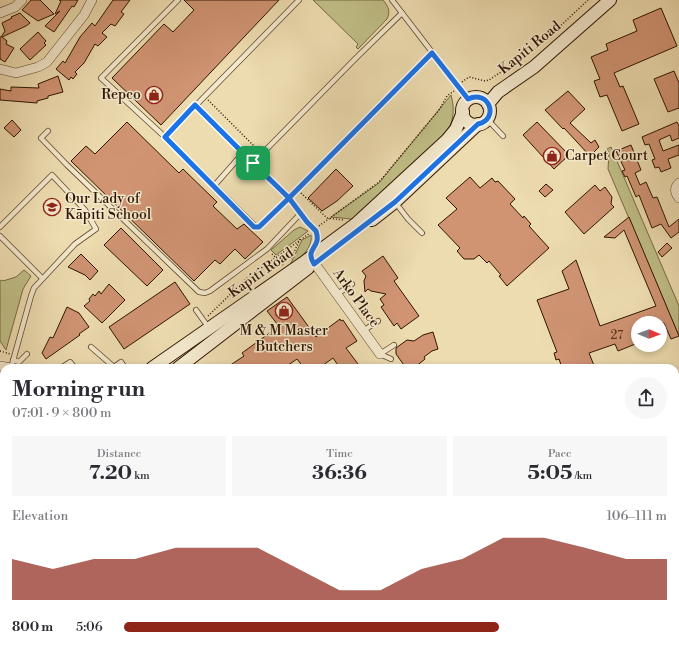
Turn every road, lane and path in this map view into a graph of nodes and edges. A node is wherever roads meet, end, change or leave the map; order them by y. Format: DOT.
graph roads {
  1 [pos="22,0"];
  2 [pos="92,0"];
  3 [pos="178,0"];
  4 [pos="299,0"];
  5 [pos="392,0"];
  6 [pos="588,0"];
  7 [pos="610,0"];
  8 [pos="0,13"];
  9 [pos="402,13"];
  10 [pos="432,53"];
  11 [pos="0,69"];
  12 [pos="463,81"];
  13 [pos="452,92"];
  14 [pos="204,96"];
  15 [pos="468,99"];
  16 [pos="488,104"];
  17 [pos="195,105"];
  18 [pos="463,112"];
  19 [pos="483,122"];
  20 [pos="48,131"];
  21 [pos="503,136"];
  22 [pos="165,137"];
  23 [pos="244,153"];
  24 [pos="262,154"];
  25 [pos="253,163"];
  26 [pos="679,183"];
  27 [pos="214,186"];
  28 [pos="298,190"];
  29 [pos="289,198"];
  30 [pos="679,198"];
  31 [pos="395,202"];
  32 [pos="378,205"];
  33 [pos="301,213"];
  34 [pos="329,219"];
  35 [pos="344,220"];
  36 [pos="0,227"];
  37 [pos="318,227"];
  38 [pos="310,233"];
  39 [pos="422,233"];
  40 [pos="0,236"];
  41 [pos="300,239"];
  42 [pos="269,251"];
  43 [pos="276,257"];
  44 [pos="312,260"];
  45 [pos="289,262"];
  46 [pos="286,268"];
  47 [pos="42,278"];
  48 [pos="352,284"];
  49 [pos="336,295"];
  50 [pos="196,310"];
  51 [pos="378,321"];
  52 [pos="206,324"];
  53 [pos="363,331"];
  54 [pos="394,345"];
  55 [pos="91,347"];
  56 [pos="0,351"];
  57 [pos="28,354"];
  58 [pos="380,354"];
  59 [pos="391,359"];
  60 [pos="13,363"];
  61 [pos="111,364"];
  62 [pos="157,364"];
  63 [pos="183,364"];
  1 -- 8 [label="street"];
  2 -- 11 [label="street"];
  3 -- 22 [label="lane"];
  4 -- 14 [label="lane"];
  5 -- 9 [label="lane"];
  6 -- 12 [label="path"];
  7 -- 16 [label="main road, Kapiti Road"];
  9 -- 10 [label="lane"];
  9 -- 24 [label="lane"];
  10 -- 15 [label="lane"];
  10 -- 28 [label="lane"];
  13 -- 34 [label="path"];
  14 -- 17 [label="lane"];
  14 -- 24 [label="path"];
  15 -- 16 [label="main road"];
  15 -- 18 [label="main road"];
  16 -- 19 [label="main road"];
  17 -- 22 [label="lane"];
  17 -- 23 [label="lane"];
  18 -- 19 [label="main road"];
  18 -- 32 [label="main road, Kapiti Road"];
  19 -- 21 [label="lane"];
  19 -- 31 [label="main road, Kapiti Road"];
  20 -- 33 [label="lane"];
  22 -- 27 [label="lane"];
  23 -- 25 [label="lane"];
  23 -- 27 [label="lane"];
  24 -- 25 [label="lane"];
  25 -- 29 [label="lane"];
  26 -- 30 [label="street"];
  27 -- 29 [label="lane"];
  28 -- 29 [label="lane"];
  28 -- 34 [label="path"];
  29 -- 33 [label="lane"];
  31 -- 32 [label="main road"];
  31 -- 39 [label="lane"];
  31 -- 44 [label="main road, Kapiti Road"];
  32 -- 44 [label="main road, Kapiti Road"];
  33 -- 44 [label="lane"];
  34 -- 35 [label="path"];
  34 -- 37 [label="path"];
  36 -- 47 [label="lane"];
  38 -- 41 [label="path"];
  40 -- 47 [label="lane"];
  41 -- 43 [label="path"];
  41 -- 45 [label="path"];
  42 -- 43 [label="path"];
  43 -- 46 [label="path"];
  43 -- 52 [label="path"];
  44 -- 49 [label="street, Arko Place"];
  44 -- 52 [label="main road, Kapiti Road"];
  44 -- 63 [label="main road, Kapiti Road"];
  47 -- 60 [label="lane"];
  48 -- 49 [label="lane"];
  49 -- 53 [label="street, Arko Place"];
  50 -- 52 [label="lane"];
  51 -- 53 [label="lane"];
  52 -- 62 [label="main road, Kapiti Road"];
  53 -- 58 [label="street, Arko Place"];
  54 -- 58 [label="lane"];
  55 -- 61 [label="lane"];
  56 -- 60 [label="path"];
  57 -- 60 [label="lane"];
  58 -- 59 [label="lane"];
}
